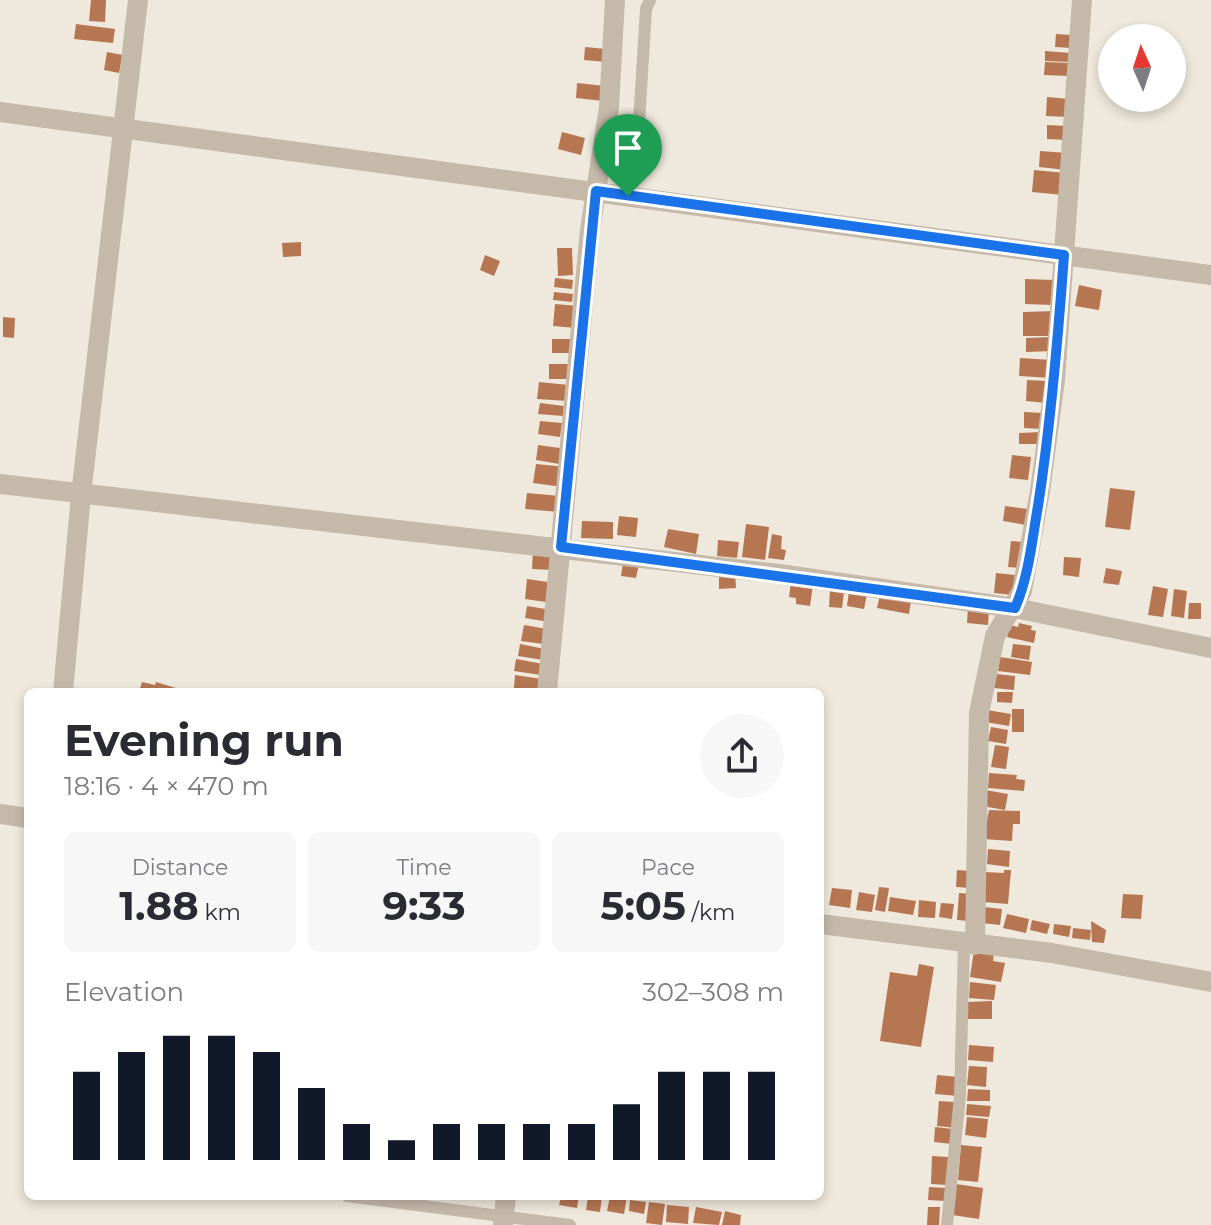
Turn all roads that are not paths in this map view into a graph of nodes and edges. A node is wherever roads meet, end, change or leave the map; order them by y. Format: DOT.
graph roads {
  1 [pos="138,0"];
  2 [pos="615,0"];
  3 [pos="650,0"];
  4 [pos="1082,0"];
  5 [pos="0,112"];
  6 [pos="122,128"];
  7 [pos="596,191"];
  8 [pos="628,196"];
  9 [pos="1064,255"];
  10 [pos="1211,275"];
  11 [pos="0,484"];
  12 [pos="81,495"];
  13 [pos="561,547"];
  14 [pos="1015,608"];
  15 [pos="1211,648"];
  16 [pos="63,688"];
  17 [pos="547,688"];
  18 [pos="0,814"];
  19 [pos="24,817"];
  20 [pos="824,925"];
  21 [pos="969,944"];
  22 [pos="1211,982"];
  23 [pos="386,1200"];
  24 [pos="505,1212"];
  25 [pos="570,1225"];
  26 [pos="947,1225"];
  1 -- 6 [label="street"];
  2 -- 7 [label="street"];
  3 -- 8 [label="lane"];
  4 -- 9 [label="street"];
  5 -- 6 [label="street"];
  6 -- 7 [label="street"];
  6 -- 12 [label="street"];
  7 -- 8 [label="street"];
  7 -- 13 [label="street"];
  8 -- 9 [label="street"];
  9 -- 10 [label="street"];
  9 -- 14 [label="street"];
  11 -- 12 [label="street"];
  12 -- 13 [label="street"];
  12 -- 16 [label="street"];
  13 -- 14 [label="street"];
  13 -- 17 [label="street"];
  14 -- 15 [label="street"];
  14 -- 21 [label="street"];
  18 -- 19 [label="street"];
  20 -- 21 [label="street"];
  21 -- 22 [label="street"];
  21 -- 26 [label="lane"];
  23 -- 24 [label="lane"];
  24 -- 25 [label="lane"];
}
